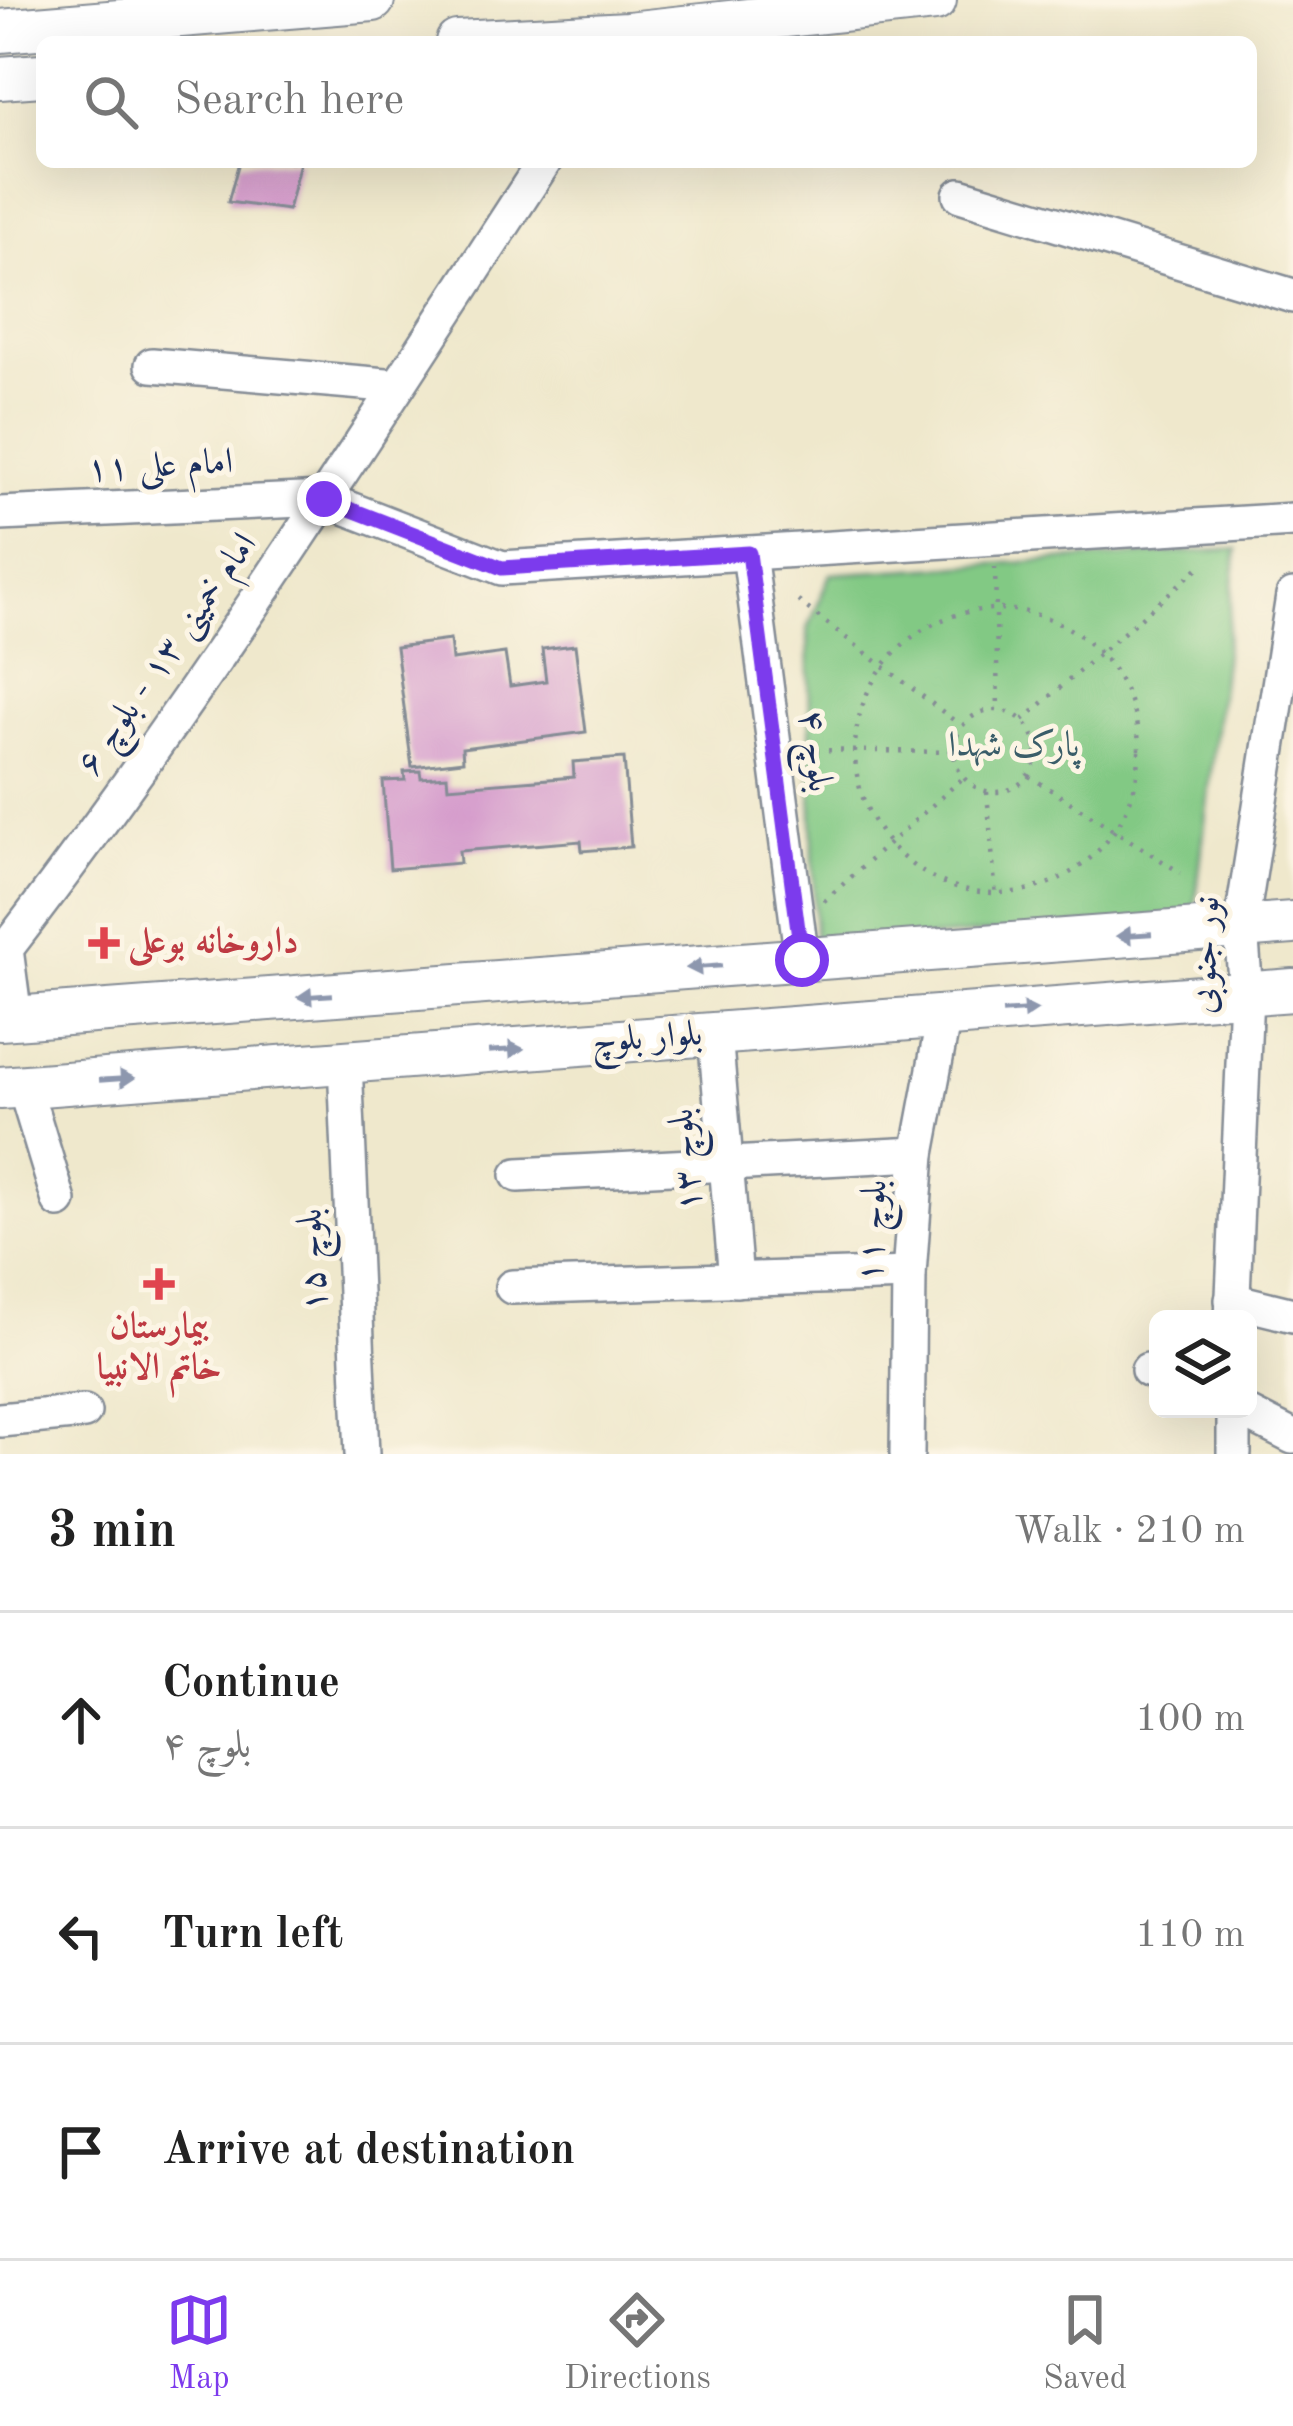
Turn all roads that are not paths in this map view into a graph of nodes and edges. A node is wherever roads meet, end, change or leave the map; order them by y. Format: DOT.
graph roads {
  1 [pos="373,0"];
  2 [pos="934,0"];
  3 [pos="114,11"];
  4 [pos="0,31"];
  5 [pos="642,36"];
  6 [pos="36,76"];
  7 [pos="0,78"];
  8 [pos="540,168"];
  9 [pos="960,195"];
  10 [pos="1293,296"];
  11 [pos="152,365"];
  12 [pos="398,386"];
  13 [pos="324,499"];
  14 [pos="0,514"];
  15 [pos="1293,520"];
  16 [pos="749,553"];
  17 [pos="1293,596"];
  18 [pos="1293,923"];
  19 [pos="1241,927"];
  20 [pos="799,942"];
  21 [pos="1293,990"];
  22 [pos="1246,994"];
  23 [pos="944,1016"];
  24 [pos="7,1018"];
  25 [pos="715,1034"];
  26 [pos="345,1062"];
  27 [pos="12,1087"];
  28 [pos="918,1154"];
  29 [pos="728,1164"];
  30 [pos="518,1175"];
  31 [pos="59,1201"];
  32 [pos="910,1274"];
  33 [pos="736,1280"];
  34 [pos="512,1287"];
  35 [pos="1232,1309"];
  36 [pos="1293,1316"];
  37 [pos="84,1412"];
  38 [pos="1236,1418"];
  39 [pos="1254,1418"];
  40 [pos="0,1420"];
  41 [pos="1293,1437"];
  42 [pos="362,1454"];
  43 [pos="908,1454"];
  44 [pos="1234,1454"];
  1 -- 3 [label="main road"];
  2 -- 5 [label="main road"];
  3 -- 4 [label="main road"];
  6 -- 7 [label="main road"];
  8 -- 12 [label="street, امام خمینی ۱۳ - بلوچ ۶"];
  9 -- 10 [label="street"];
  11 -- 12 [label="street"];
  12 -- 13 [label="street, امام خمینی ۱۳ - بلوچ ۶"];
  13 -- 14 [label="street, امام علی ۱۱"];
  13 -- 16 [label="street"];
  13 -- 24 [label="street, امام خمینی ۱۳ - بلوچ ۶"];
  15 -- 16 [label="street"];
  16 -- 20 [label="street, بلوچ ۴"];
  17 -- 19 [label="street, نور جنوبی"];
  18 -- 19 [label="main road, بلوار بلوچ"];
  19 -- 20 [label="main road, بلوار بلوچ, one-way"];
  19 -- 22 [label="street, نور جنوبی"];
  20 -- 24 [label="main road, بلوار بلوچ, one-way"];
  21 -- 22 [label="main road, بلوار بلوچ"];
  23 -- 22 [label="main road, بلوار بلوچ, one-way"];
  22 -- 35 [label="street, نور جنوبی"];
  23 -- 25 [label="main road, بلوار بلوچ"];
  23 -- 28 [label="street, بلوچ ۱۱"];
  26 -- 25 [label="main road, بلوار بلوچ, one-way"];
  25 -- 29 [label="street, بلوچ ۱۳"];
  27 -- 26 [label="main road, بلوار بلوچ, one-way"];
  26 -- 42 [label="street, بلوچ ۱۵"];
  27 -- 31 [label="street"];
  28 -- 29 [label="street"];
  28 -- 32 [label="street, بلوچ ۱۱"];
  29 -- 30 [label="street"];
  29 -- 33 [label="street, بلوچ ۱۳"];
  32 -- 33 [label="street"];
  32 -- 43 [label="street, بلوچ ۱۱"];
  33 -- 34 [label="street"];
  35 -- 36 [label="street"];
  37 -- 40 [label="street"];
  38 -- 44 [label="street"];
  39 -- 41 [label="street"];
}
